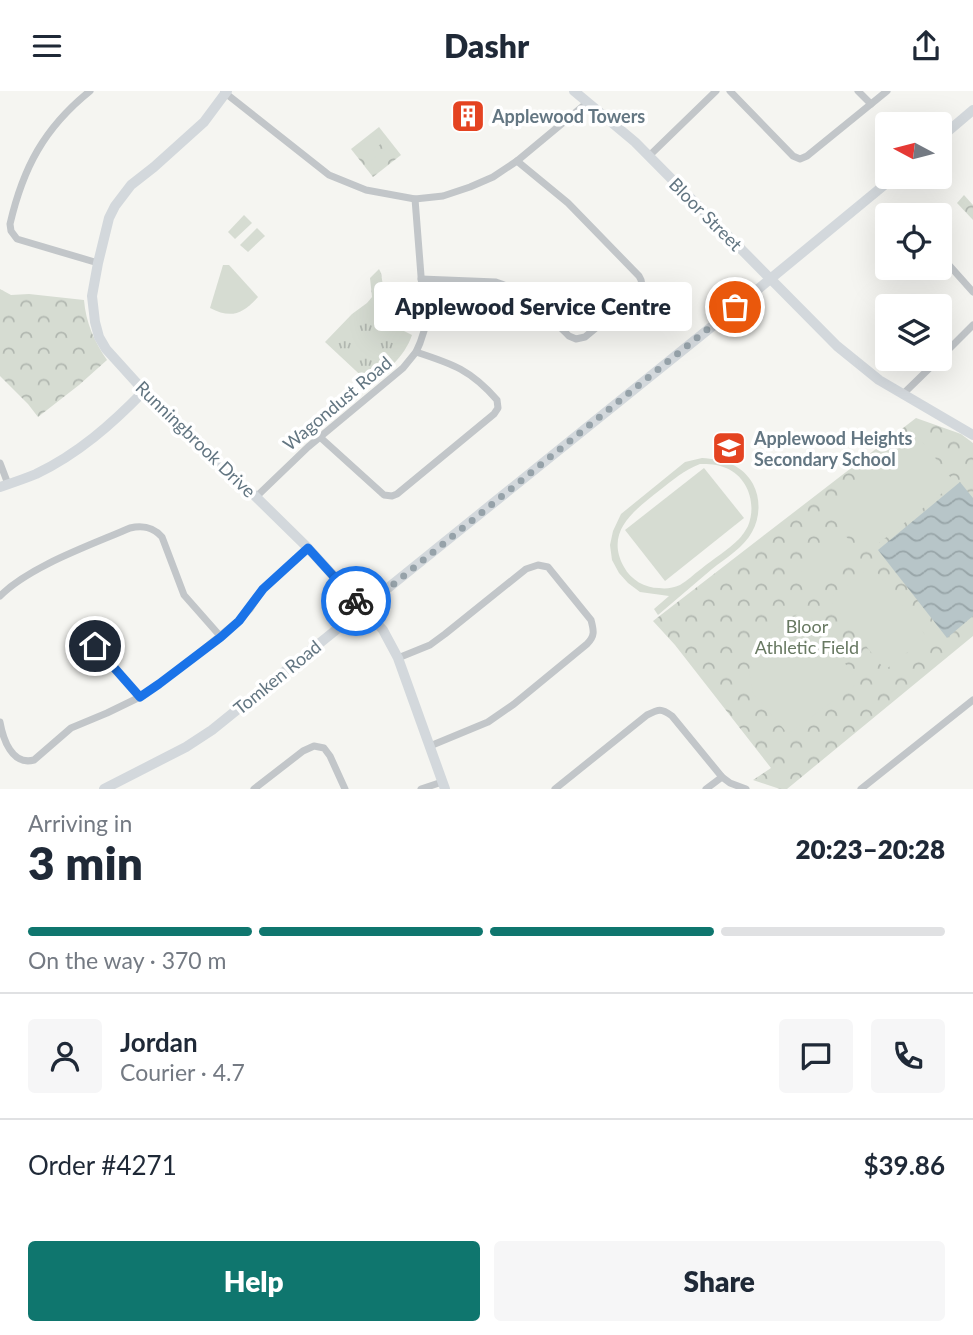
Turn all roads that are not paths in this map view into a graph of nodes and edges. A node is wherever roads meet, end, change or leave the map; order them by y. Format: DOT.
graph roads {
  1 [pos="90,91"];
  2 [pos="574,91"];
  3 [pos="716,91"];
  4 [pos="730,91"];
  5 [pos="858,91"];
  6 [pos="887,91"];
  7 [pos="225,92"];
  8 [pos="587,102"];
  9 [pos="871,104"];
  10 [pos="973,110"];
  11 [pos="952,128"];
  12 [pos="649,156"];
  13 [pos="516,161"];
  14 [pos="879,189"];
  15 [pos="415,199"];
  16 [pos="98,263"];
  17 [pos="952,268"];
  18 [pos="421,279"];
  19 [pos="770,279"];
  20 [pos="973,292"];
  21 [pos="973,325"];
  22 [pos="952,345"];
  23 [pos="416,352"];
  24 [pos="926,371"];
  25 [pos="144,391"];
  26 [pos="903,394"];
  27 [pos="973,435"];
  28 [pos="321,438"];
  29 [pos="0,463"];
  30 [pos="4,486"];
  31 [pos="256,497"];
  32 [pos="308,548"];
  33 [pos="0,596"];
  34 [pos="363,609"];
  35 [pos="221,637"];
  36 [pos="95,646"];
  37 [pos="398,658"];
  38 [pos="140,697"];
  39 [pos="973,700"];
  40 [pos="0,722"];
  41 [pos="430,746"];
  42 [pos="722,777"];
  43 [pos="443,785"];
  44 [pos="104,789"];
  45 [pos="254,789"];
  46 [pos="345,789"];
  47 [pos="421,789"];
  48 [pos="555,789"];
  49 [pos="706,789"];
  50 [pos="746,789"];
  51 [pos="861,789"];
  1 -- 16 [label="street"];
  2 -- 8 [label="street, Bloor Street"];
  3 -- 12 [label="street"];
  4 -- 9 [label="street"];
  5 -- 9 [label="street"];
  6 -- 9 [label="street"];
  7 -- 15 [label="street"];
  7 -- 16 [label="street, Runningbrook Drive"];
  8 -- 12 [label="street, Bloor Street"];
  8 -- 13 [label="street"];
  10 -- 11 [label="street"];
  12 -- 19 [label="street, Bloor Street"];
  13 -- 15 [label="street"];
  13 -- 18 [label="street"];
  14 -- 19 [label="street, Tomken Road"];
  15 -- 18 [label="street, Wagondust Road"];
  16 -- 25 [label="street, Runningbrook Drive"];
  17 -- 20 [label="street"];
  18 -- 23 [label="street, Wagondust Road"];
  19 -- 26 [label="street, Bloor Street"];
  19 -- 34 [label="street, Tomken Road"];
  21 -- 22 [label="street"];
  23 -- 28 [label="street, Wagondust Road"];
  23 -- 28 [label="street"];
  24 -- 26 [label="street"];
  25 -- 30 [label="street"];
  25 -- 31 [label="street, Runningbrook Drive"];
  26 -- 27 [label="street, Bloor Street"];
  28 -- 31 [label="street, Wagondust Road"];
  29 -- 30 [label="street"];
  31 -- 32 [label="street, Runningbrook Drive"];
  32 -- 34 [label="street, Runningbrook Drive"];
  32 -- 35 [label="street"];
  33 -- 35 [label="street"];
  34 -- 37 [label="street, Runningbrook Drive"];
  34 -- 44 [label="street, Tomken Road"];
  35 -- 38 [label="street"];
  36 -- 38 [label="street"];
  37 -- 41 [label="street, Runningbrook Drive"];
  37 -- 41 [label="street"];
  38 -- 40 [label="street"];
  39 -- 51 [label="street"];
  41 -- 43 [label="street, Runningbrook Drive"];
  42 -- 48 [label="street"];
  42 -- 49 [label="street"];
  42 -- 50 [label="street"];
  43 -- 47 [label="street"];
  45 -- 46 [label="street"];
}
